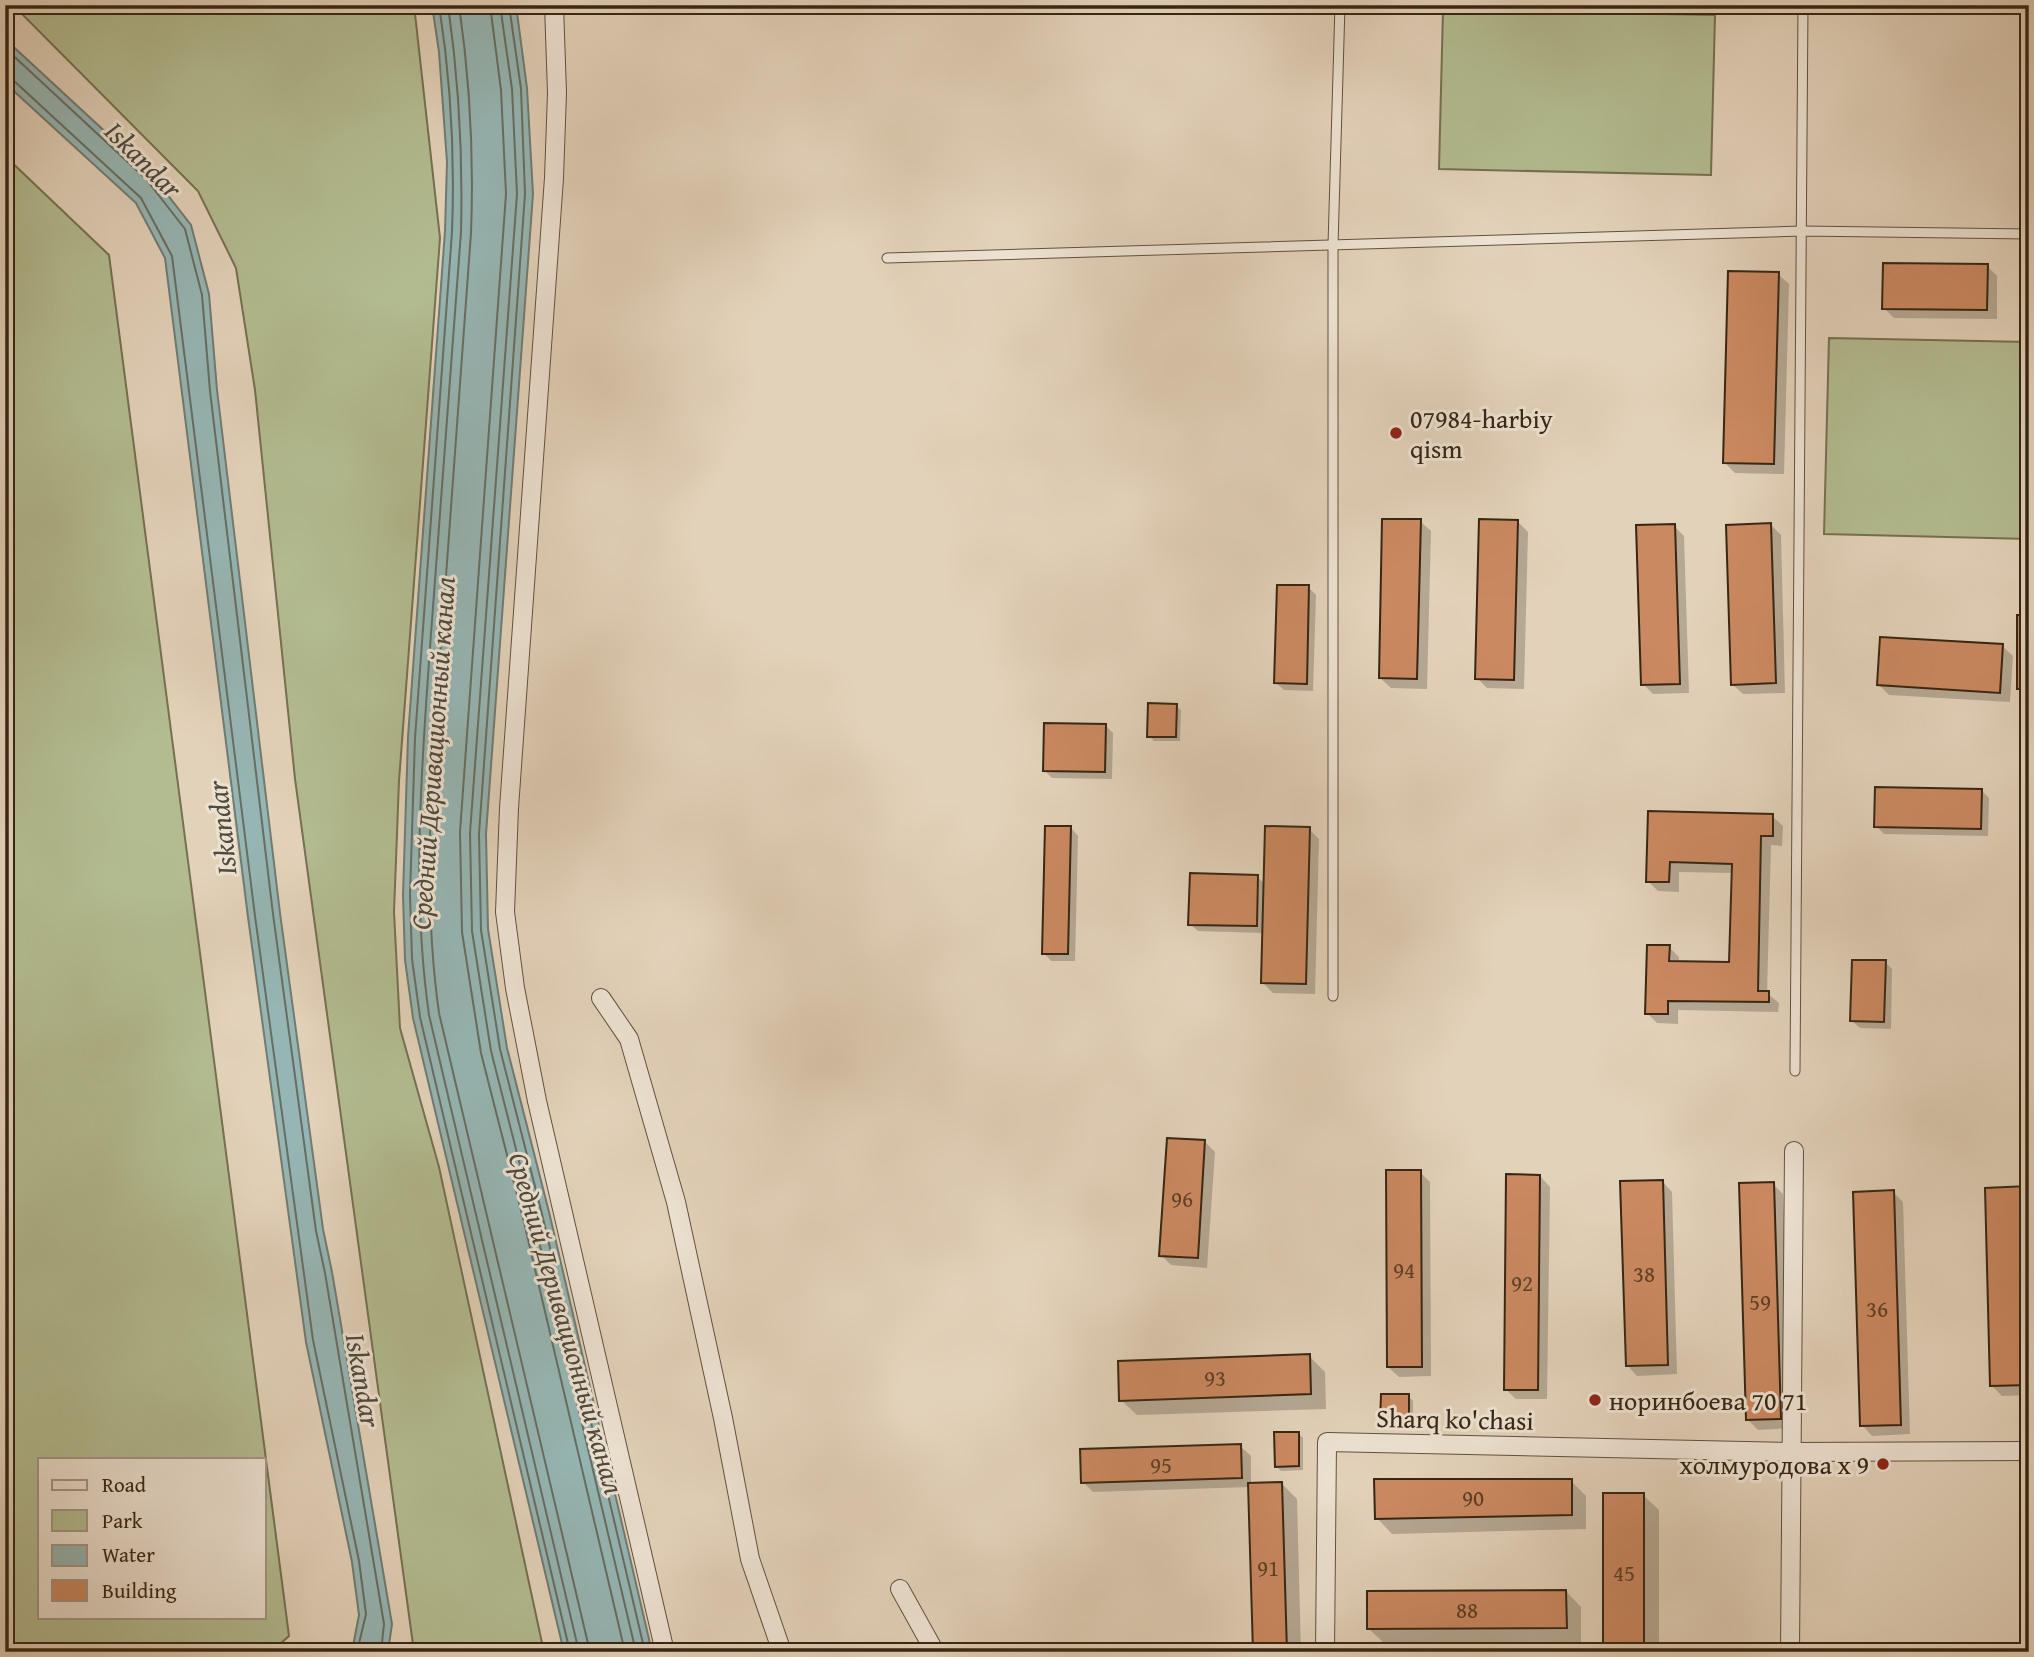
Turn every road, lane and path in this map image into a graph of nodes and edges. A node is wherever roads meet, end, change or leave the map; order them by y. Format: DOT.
graph roads {
  1 [pos="554,5"];
  2 [pos="1340,5"];
  3 [pos="1803,5"];
  4 [pos="1802,231"];
  5 [pos="2029,234"];
  6 [pos="1333,245"];
  7 [pos="887,258"];
  8 [pos="1333,996"];
  9 [pos="601,998"];
  10 [pos="1795,1071"];
  11 [pos="1794,1151"];
  12 [pos="2029,1451"];
  13 [pos="1792,1452"];
  14 [pos="900,1589"];
  15 [pos="665,1652"];
  16 [pos="782,1652"];
  17 [pos="935,1652"];
  18 [pos="1325,1652"];
  19 [pos="1790,1652"];
  1 -- 15 [label="street"];
  2 -- 6 [label="lane"];
  3 -- 4 [label="lane"];
  4 -- 5 [label="lane"];
  4 -- 6 [label="lane"];
  4 -- 10 [label="lane"];
  6 -- 7 [label="lane"];
  6 -- 8 [label="lane"];
  9 -- 16 [label="street"];
  11 -- 13 [label="street"];
  12 -- 13 [label="street"];
  13 -- 18 [label="street, Sharq ko'chasi"];
  13 -- 19 [label="street"];
  14 -- 17 [label="street"];
}
